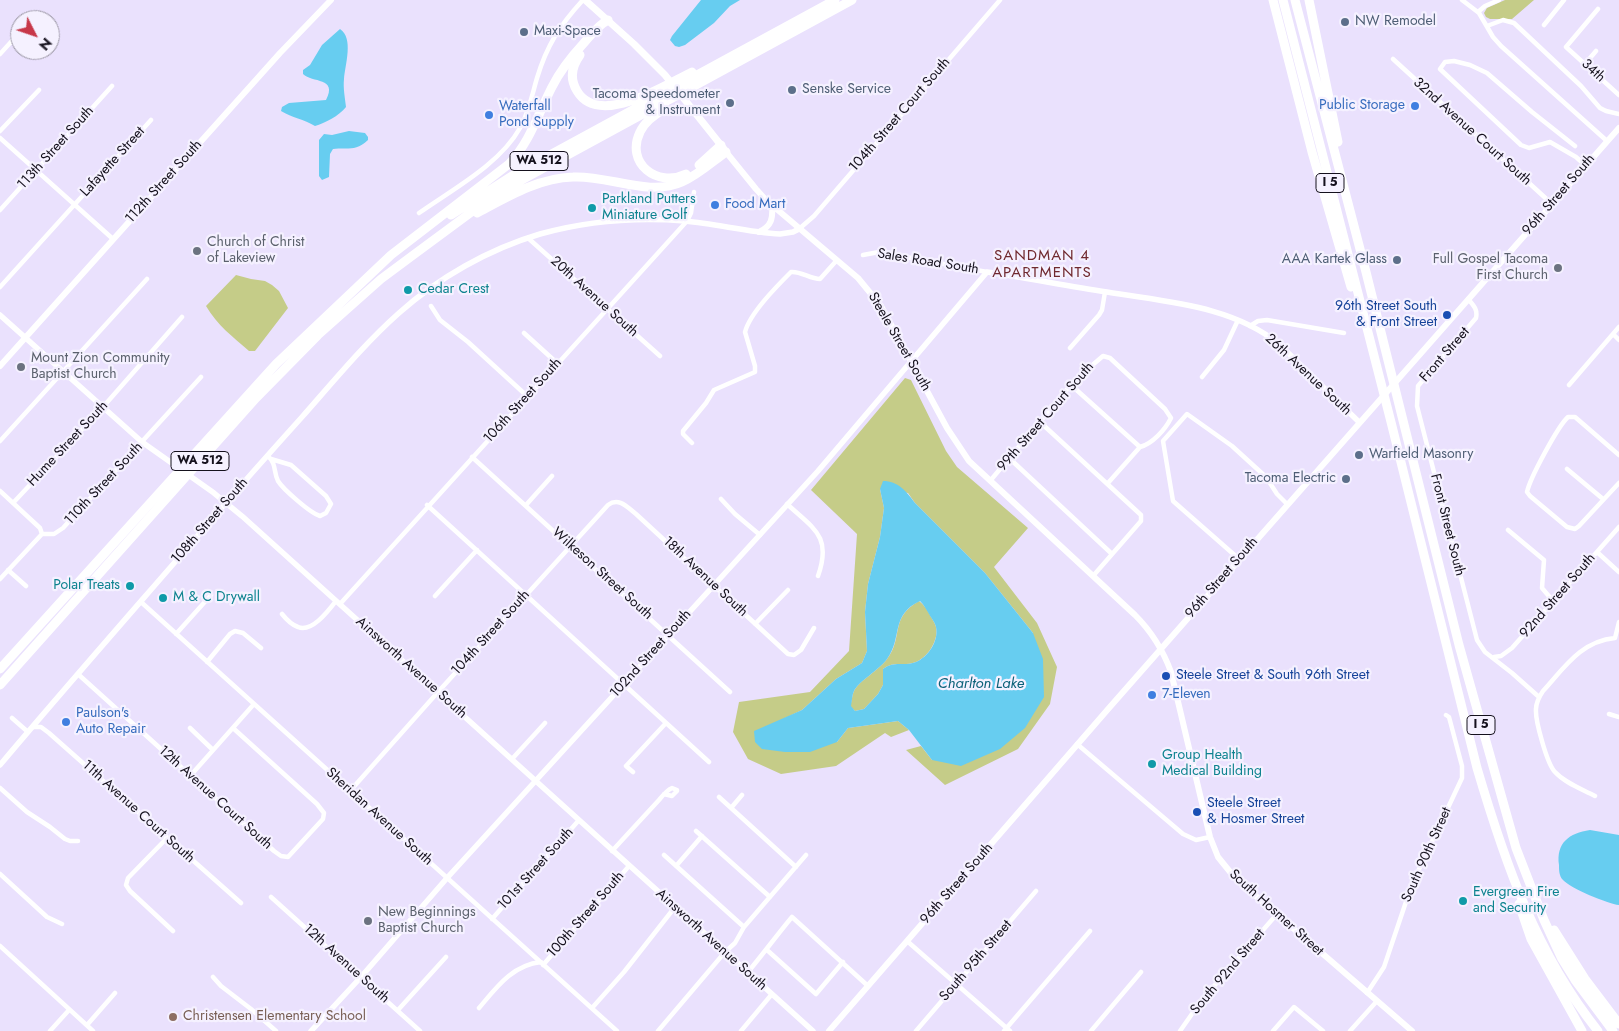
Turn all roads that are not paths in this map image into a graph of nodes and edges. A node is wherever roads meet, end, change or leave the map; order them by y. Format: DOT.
graph roads {
  1 [pos="331,0"];
  2 [pos="584,0"];
  3 [pos="834,0"];
  4 [pos="852,0"];
  5 [pos="1000,0"];
  6 [pos="1266,0"];
  7 [pos="1273,0"];
  8 [pos="1283,0"];
  9 [pos="1295,0"];
  10 [pos="1309,0"];
  11 [pos="1462,0"];
  12 [pos="1499,0"];
  13 [pos="1564,0"];
  14 [pos="1598,9"];
  15 [pos="1478,12"];
  16 [pos="608,20"];
  17 [pos="1544,25"];
  18 [pos="1486,26"];
  19 [pos="10,43"];
  20 [pos="1596,51"];
  21 [pos="0,54"];
  22 [pos="1392,59"];
  23 [pos="734,60"];
  24 [pos="1584,64"];
  25 [pos="1291,67"];
  26 [pos="112,86"];
  27 [pos="39,90"];
  28 [pos="1619,95"];
  29 [pos="1619,114"];
  30 [pos="151,120"];
  31 [pos="1619,128"];
  32 [pos="0,131"];
  33 [pos="0,138"];
  34 [pos="1607,141"];
  35 [pos="1575,146"];
  36 [pos="724,148"];
  37 [pos="1586,166"];
  38 [pos="36,170"];
  39 [pos="694,192"];
  40 [pos="74,204"];
  41 [pos="1552,204"];
  42 [pos="772,205"];
  43 [pos="0,210"];
  44 [pos="419,213"];
  45 [pos="687,221"];
  46 [pos="799,229"];
  47 [pos="446,230"];
  48 [pos="759,232"];
  49 [pos="528,238"];
  50 [pos="113,239"];
  51 [pos="863,255"];
  52 [pos="837,260"];
  53 [pos="987,272"];
  54 [pos="1366,272"];
  55 [pos="147,279"];
  56 [pos="360,284"];
  57 [pos="0,287"];
  58 [pos="1105,292"];
  59 [pos="1468,299"];
  60 [pos="430,306"];
  61 [pos="607,308"];
  62 [pos="1200,308"];
  63 [pos="0,315"];
  64 [pos="182,318"];
  65 [pos="1238,320"];
  66 [pos="1250,326"];
  67 [pos="1619,327"];
  68 [pos="524,333"];
  69 [pos="1344,333"];
  70 [pos="1612,334"];
  71 [pos="25,338"];
  72 [pos="1619,340"];
  73 [pos="1070,348"];
  74 [pos="660,356"];
  75 [pos="911,359"];
  76 [pos="557,363"];
  77 [pos="0,366"];
  78 [pos="1376,366"];
  79 [pos="63,372"];
  80 [pos="201,377"];
  81 [pos="1202,377"];
  82 [pos="1071,385"];
  83 [pos="1568,385"];
  84 [pos="1418,386"];
  85 [pos="527,396"];
  86 [pos="103,407"];
  87 [pos="1040,422"];
  88 [pos="1359,422"];
  89 [pos="0,441"];
  90 [pos="142,442"];
  91 [pos="692,443"];
  92 [pos="1140,447"];
  93 [pos="1619,455"];
  94 [pos="269,457"];
  95 [pos="472,457"];
  96 [pos="1009,458"];
  97 [pos="1567,469"];
  98 [pos="552,476"];
  99 [pos="990,481"];
  100 [pos="1108,483"];
  101 [pos="1619,483"];
  102 [pos="0,492"];
  103 [pos="721,498"];
  104 [pos="1604,499"];
  105 [pos="617,501"];
  106 [pos="226,502"];
  107 [pos="13,503"];
  108 [pos="526,504"];
  109 [pos="787,504"];
  110 [pos="1287,504"];
  111 [pos="427,505"];
  112 [pos="1619,527"];
  113 [pos="1508,530"];
  114 [pos="42,534"];
  115 [pos="760,534"];
  116 [pos="571,545"];
  117 [pos="477,550"];
  118 [pos="1597,552"];
  119 [pos="1112,554"];
  120 [pos="1239,559"];
  121 [pos="8,570"];
  122 [pos="1619,572"];
  123 [pos="818,576"];
  124 [pos="1093,576"];
  125 [pos="0,579"];
  126 [pos="26,586"];
  127 [pos="713,586"];
  128 [pos="788,590"];
  129 [pos="526,594"];
  130 [pos="211,595"];
  131 [pos="435,596"];
  132 [pos="1553,601"];
  133 [pos="141,602"];
  134 [pos="338,602"];
  135 [pos="282,614"];
  136 [pos="1619,622"];
  137 [pos="755,624"];
  138 [pos="814,628"];
  139 [pos="176,634"];
  140 [pos="668,634"];
  141 [pos="1617,638"];
  142 [pos="261,648"];
  143 [pos="1161,648"];
  144 [pos="1493,656"];
  145 [pos="207,662"];
  146 [pos="0,669"];
  147 [pos="79,675"];
  148 [pos="624,683"];
  149 [pos="0,685"];
  150 [pos="438,692"];
  151 [pos="730,692"];
  152 [pos="1539,697"];
  153 [pos="254,704"];
  154 [pos="1609,714"];
  155 [pos="1446,715"];
  156 [pos="1619,717"];
  157 [pos="12,718"];
  158 [pos="545,723"];
  159 [pos="666,723"];
  160 [pos="190,728"];
  161 [pos="233,728"];
  162 [pos="30,730"];
  163 [pos="1077,744"];
  164 [pos="213,750"];
  165 [pos="512,759"];
  166 [pos="709,762"];
  167 [pos="0,765"];
  168 [pos="633,772"];
  169 [pos="190,775"];
  170 [pos="536,781"];
  171 [pos="0,788"];
  172 [pos="350,792"];
  173 [pos="664,794"];
  174 [pos="742,795"];
  175 [pos="1595,796"];
  176 [pos="719,797"];
  177 [pos="731,808"];
  178 [pos="579,820"];
  179 [pos="696,831"];
  180 [pos="702,836"];
  181 [pos="1210,837"];
  182 [pos="167,838"];
  183 [pos="78,841"];
  184 [pos="612,851"];
  185 [pos="664,855"];
  186 [pos="806,855"];
  187 [pos="629,866"];
  188 [pos="676,866"];
  189 [pos="796,866"];
  190 [pos="1511,872"];
  191 [pos="0,874"];
  192 [pos="447,878"];
  193 [pos="1036,891"];
  194 [pos="271,897"];
  195 [pos="770,897"];
  196 [pos="1536,901"];
  197 [pos="240,903"];
  198 [pos="675,907"];
  199 [pos="1276,914"];
  200 [pos="492,918"];
  201 [pos="62,924"];
  202 [pos="744,927"];
  203 [pos="173,931"];
  204 [pos="1090,931"];
  205 [pos="907,941"];
  206 [pos="0,946"];
  207 [pos="767,950"];
  208 [pos="726,952"];
  209 [pos="446,957"];
  210 [pos="843,962"];
  211 [pos="542,964"];
  212 [pos="748,972"];
  213 [pos="1142,972"];
  214 [pos="213,977"];
  215 [pos="362,977"];
  216 [pos="957,984"];
  217 [pos="868,986"];
  218 [pos="115,993"];
  219 [pos="1367,993"];
  220 [pos="772,994"];
  221 [pos="1377,1001"];
  222 [pos="479,1008"];
  223 [pos="592,1008"];
  224 [pos="69,1010"];
  225 [pos="398,1010"];
  226 [pos="1619,1024"];
  227 [pos="87,1025"];
  228 [pos="1007,1030"];
  229 [pos="50,1031"];
  230 [pos="94,1031"];
  231 [pos="276,1031"];
  232 [pos="310,1031"];
  233 [pos="420,1031"];
  234 [pos="617,1031"];
  235 [pos="658,1031"];
  236 [pos="741,1031"];
  237 [pos="813,1031"];
  238 [pos="829,1031"];
  239 [pos="916,1031"];
  240 [pos="1091,1031"];
  241 [pos="1180,1031"];
  242 [pos="1273,1031"];
  243 [pos="1322,1031"];
  244 [pos="1350,1031"];
  245 [pos="1412,1031"];
  246 [pos="1582,1031"];
  247 [pos="1598,1031"];
  248 [pos="1613,1031"];
  1 -- 50 [label="main road, 112th Street South"];
  2 -- 16 [label="main road, Steele Street South"];
  2 -- 44 [label="street"];
  3 -- 23 [label="highway, WA 512"];
  4 -- 23 [label="highway, WA 512"];
  5 -- 46 [label="street, 104th Street Court South"];
  6 -- 25 [label="highway"];
  7 -- 25 [label="highway"];
  8 -- 78 [label="highway, I 5"];
  9 -- 54 [label="highway, I 5"];
  10 -- 54 [label="highway"];
  11 -- 15 [label="street"];
  12 -- 15 [label="street"];
  13 -- 17 [label="street"];
  14 -- 24 [label="street, 34th"];
  15 -- 18 [label="street"];
  16 -- 23 [label="highway"];
  16 -- 36 [label="main road, Steele Street South"];
  16 -- 56 [label="highway"];
  18 -- 29 [label="street"];
  18 -- 34 [label="street"];
  19 -- 21 [label="street"];
  20 -- 24 [label="street"];
  22 -- 41 [label="street, 32nd Avenue Court South"];
  23 -- 36 [label="highway"];
  23 -- 47 [label="highway, WA 512"];
  23 -- 56 [label="highway, WA 512"];
  24 -- 28 [label="street, 34th"];
  25 -- 78 [label="highway"];
  26 -- 38 [label="street, 113th Street South"];
  27 -- 32 [label="street"];
  30 -- 40 [label="street, Lafayette Street"];
  31 -- 34 [label="main road, 96th Street South"];
  33 -- 38 [label="street"];
  34 -- 37 [label="main road, 96th Street South"];
  35 -- 37 [label="street, 32nd Avenue Court South"];
  36 -- 42 [label="main road, Steele Street South"];
  36 -- 47 [label="highway"];
  37 -- 41 [label="main road, 96th Street South"];
  38 -- 40 [label="street"];
  38 -- 43 [label="street, 113th Street South"];
  39 -- 45 [label="street, 106th Street South"];
  40 -- 50 [label="street"];
  40 -- 57 [label="street, Lafayette Street"];
  41 -- 59 [label="main road, 96th Street South"];
  42 -- 46 [label="main road, Steele Street South"];
  42 -- 48 [label="main road"];
  45 -- 48 [label="street"];
  45 -- 49 [label="street"];
  45 -- 61 [label="street, 106th Street South"];
  46 -- 48 [label="street"];
  46 -- 52 [label="main road, Steele Street South"];
  47 -- 149 [label="highway, WA 512"];
  49 -- 61 [label="street, 20th Avenue South"];
  49 -- 94 [label="street, 108th Street South"];
  50 -- 71 [label="main road, 112th Street South"];
  51 -- 53 [label="street, Sales Road South"];
  52 -- 75 [label="main road, Steele Street South"];
  52 -- 91 [label="street"];
  53 -- 58 [label="street, Sales Road South"];
  53 -- 75 [label="street, 102nd Street South"];
  54 -- 196 [label="highway, I 5"];
  55 -- 79 [label="street"];
  56 -- 146 [label="highway, WA 512"];
  58 -- 62 [label="street, Sales Road South"];
  58 -- 73 [label="street"];
  59 -- 84 [label="street, Front Street"];
  59 -- 88 [label="main road, 96th Street South"];
  60 -- 85 [label="street"];
  61 -- 74 [label="street, 20th Avenue South"];
  61 -- 76 [label="street, 106th Street South"];
  62 -- 65 [label="street, 26th Avenue South"];
  63 -- 71 [label="street, Ainsworth Avenue South"];
  64 -- 86 [label="street, Hume Street South"];
  65 -- 66 [label="street, 26th Avenue South"];
  65 -- 81 [label="street"];
  66 -- 69 [label="street"];
  66 -- 88 [label="street, 26th Avenue South"];
  67 -- 70 [label="street"];
  68 -- 76 [label="street"];
  70 -- 72 [label="street"];
  70 -- 83 [label="street"];
  71 -- 77 [label="main road, 112th Street South"];
  71 -- 79 [label="street, Ainsworth Avenue South"];
  75 -- 99 [label="main road, Steele Street South"];
  75 -- 109 [label="street, 102nd Street South"];
  76 -- 85 [label="street, 106th Street South"];
  78 -- 190 [label="highway, I 5"];
  79 -- 86 [label="street, Ainsworth Avenue South"];
  79 -- 89 [label="street"];
  80 -- 90 [label="street, 110th Street South"];
  82 -- 87 [label="street, 99th Street Court South"];
  82 -- 92 [label="street"];
  82 -- 92 [label="street, 99th Street Court South"];
  84 -- 144 [label="street, Front Street South"];
  85 -- 95 [label="street, 106th Street South"];
  86 -- 90 [label="street, Ainsworth Avenue South"];
  86 -- 107 [label="street, Hume Street South"];
  87 -- 96 [label="street, 99th Street Court South"];
  87 -- 100 [label="street"];
  88 -- 110 [label="main road, 96th Street South"];
  90 -- 106 [label="street, Ainsworth Avenue South"];
  90 -- 114 [label="street, 110th Street South"];
  92 -- 100 [label="street"];
  93 -- 104 [label="street"];
  94 -- 94 [label="street"];
  94 -- 106 [label="street, 108th Street South"];
  95 -- 108 [label="street, Wilkeson Street South"];
  95 -- 111 [label="street, 106th Street South"];
  96 -- 99 [label="street, 99th Street Court South"];
  96 -- 119 [label="street"];
  97 -- 104 [label="street"];
  98 -- 108 [label="street"];
  99 -- 124 [label="main road, Steele Street South"];
  100 -- 119 [label="street"];
  101 -- 104 [label="street"];
  102 -- 107 [label="street"];
  103 -- 115 [label="street"];
  105 -- 116 [label="street, 104th Street South"];
  105 -- 127 [label="street, 18th Avenue South"];
  106 -- 133 [label="street, 108th Street South"];
  106 -- 134 [label="street, Ainsworth Avenue South"];
  107 -- 114 [label="street"];
  108 -- 116 [label="street, Wilkeson Street South"];
  109 -- 115 [label="street, 102nd Street South"];
  109 -- 123 [label="street"];
  110 -- 120 [label="main road, 96th Street South"];
  110 -- 120 [label="street"];
  111 -- 117 [label="street"];
  111 -- 134 [label="street, 106th Street South"];
  112 -- 118 [label="street, 92nd Street South"];
  113 -- 132 [label="street"];
  114 -- 121 [label="street, 110th Street South"];
  115 -- 127 [label="street, 102nd Street South"];
  116 -- 129 [label="street, 104th Street South"];
  116 -- 140 [label="street, Wilkeson Street South"];
  117 -- 129 [label="street"];
  117 -- 131 [label="street"];
  118 -- 122 [label="street"];
  118 -- 132 [label="street, 92nd Street South"];
  119 -- 124 [label="street"];
  120 -- 143 [label="main road, 96th Street South"];
  121 -- 125 [label="street, 110th Street South"];
  121 -- 126 [label="street"];
  124 -- 143 [label="main road, Steele Street South"];
  127 -- 137 [label="street, 18th Avenue South"];
  127 -- 140 [label="street, 102nd Street South"];
  128 -- 137 [label="street"];
  129 -- 148 [label="street"];
  129 -- 150 [label="street, 104th Street South"];
  130 -- 139 [label="street"];
  132 -- 144 [label="street, 92nd Street South"];
  133 -- 139 [label="street, Sheridan Avenue South"];
  133 -- 147 [label="street, 108th Street South"];
  134 -- 135 [label="street, 106th Street South"];
  134 -- 150 [label="street, Ainsworth Avenue South"];
  136 -- 141 [label="street"];
  137 -- 138 [label="street, 18th Avenue South"];
  139 -- 145 [label="street, Sheridan Avenue South"];
  140 -- 148 [label="street, 102nd Street South"];
  140 -- 151 [label="street, Wilkeson Street South"];
  141 -- 152 [label="street"];
  142 -- 145 [label="street"];
  143 -- 163 [label="main road, 96th Street South"];
  143 -- 181 [label="main road, South Hosmer Street"];
  144 -- 152 [label="street, Front Street South"];
  145 -- 153 [label="street, Sheridan Avenue South"];
  147 -- 162 [label="street, 108th Street South"];
  147 -- 169 [label="street, 12th Avenue Court South"];
  148 -- 159 [label="street"];
  148 -- 170 [label="street, 102nd Street South"];
  150 -- 165 [label="street, Ainsworth Avenue South"];
  150 -- 172 [label="street, 104th Street South"];
  152 -- 175 [label="street"];
  153 -- 161 [label="street"];
  153 -- 172 [label="street, Sheridan Avenue South"];
  154 -- 156 [label="street"];
  155 -- 219 [label="street, South 90th Street"];
  157 -- 162 [label="street, 11th Avenue Court South"];
  158 -- 165 [label="street"];
  159 -- 166 [label="street"];
  159 -- 168 [label="street"];
  160 -- 164 [label="street"];
  161 -- 164 [label="street"];
  161 -- 169 [label="street, 12th Avenue Court South"];
  162 -- 167 [label="street, 108th Street South"];
  162 -- 182 [label="street, 11th Avenue Court South"];
  163 -- 181 [label="street"];
  163 -- 205 [label="main road, 96th Street South"];
  164 -- 169 [label="street"];
  165 -- 170 [label="street, Ainsworth Avenue South"];
  170 -- 178 [label="street, Ainsworth Avenue South"];
  170 -- 192 [label="street, 102nd Street South"];
  171 -- 183 [label="street"];
  172 -- 192 [label="street, Sheridan Avenue South"];
  173 -- 184 [label="street"];
  174 -- 177 [label="street"];
  176 -- 177 [label="street"];
  177 -- 189 [label="street"];
  178 -- 184 [label="street, Ainsworth Avenue South"];
  178 -- 200 [label="street, 101st Street South"];
  179 -- 180 [label="street"];
  180 -- 188 [label="street"];
  180 -- 195 [label="street"];
  181 -- 199 [label="main road, South Hosmer Street"];
  182 -- 197 [label="street, 11th Avenue Court South"];
  182 -- 203 [label="street"];
  184 -- 187 [label="street, Ainsworth Avenue South"];
  185 -- 188 [label="street"];
  186 -- 189 [label="street"];
  187 -- 198 [label="street, Ainsworth Avenue South"];
  187 -- 211 [label="street, 100th Street South"];
  188 -- 202 [label="street"];
  189 -- 195 [label="street"];
  190 -- 246 [label="highway"];
  190 -- 247 [label="highway, I 5"];
  191 -- 201 [label="street"];
  192 -- 200 [label="street, Sheridan Avenue South"];
  192 -- 215 [label="street, 102nd Street South"];
  193 -- 216 [label="street, South 95th Street"];
  194 -- 215 [label="street, 12th Avenue South"];
  195 -- 202 [label="street"];
  196 -- 226 [label="highway"];
  196 -- 248 [label="highway, I 5"];
  198 -- 208 [label="street, Ainsworth Avenue South"];
  198 -- 223 [label="street"];
  199 -- 219 [label="main road, South Hosmer Street"];
  199 -- 241 [label="street, South 92nd Street"];
  200 -- 211 [label="street, Sheridan Avenue South"];
  202 -- 208 [label="street"];
  204 -- 228 [label="street"];
  205 -- 216 [label="street"];
  205 -- 217 [label="main road, 96th Street South"];
  206 -- 224 [label="street"];
  207 -- 210 [label="street"];
  207 -- 210 [label="street"];
  207 -- 212 [label="street"];
  208 -- 212 [label="street, Ainsworth Avenue South"];
  208 -- 235 [label="street"];
  209 -- 225 [label="street"];
  210 -- 217 [label="street"];
  211 -- 222 [label="street"];
  211 -- 223 [label="street, Sheridan Avenue South"];
  212 -- 220 [label="street, Ainsworth Avenue South"];
  213 -- 240 [label="street"];
  214 -- 231 [label="street"];
  215 -- 225 [label="street, 12th Avenue South"];
  215 -- 232 [label="street, 102nd Street South"];
  216 -- 228 [label="street"];
  216 -- 239 [label="street, South 95th Street"];
  217 -- 238 [label="main road, 96th Street South"];
  218 -- 227 [label="street"];
  219 -- 221 [label="main road, South Hosmer Street"];
  220 -- 236 [label="street"];
  220 -- 237 [label="street, Ainsworth Avenue South"];
  221 -- 244 [label="street"];
  221 -- 245 [label="main road, South Hosmer Street"];
  223 -- 234 [label="street, Sheridan Avenue South"];
  224 -- 227 [label="street"];
  224 -- 229 [label="street"];
  225 -- 233 [label="street, 12th Avenue South"];
  227 -- 230 [label="street"];
  242 -- 243 [label="street"];
}
